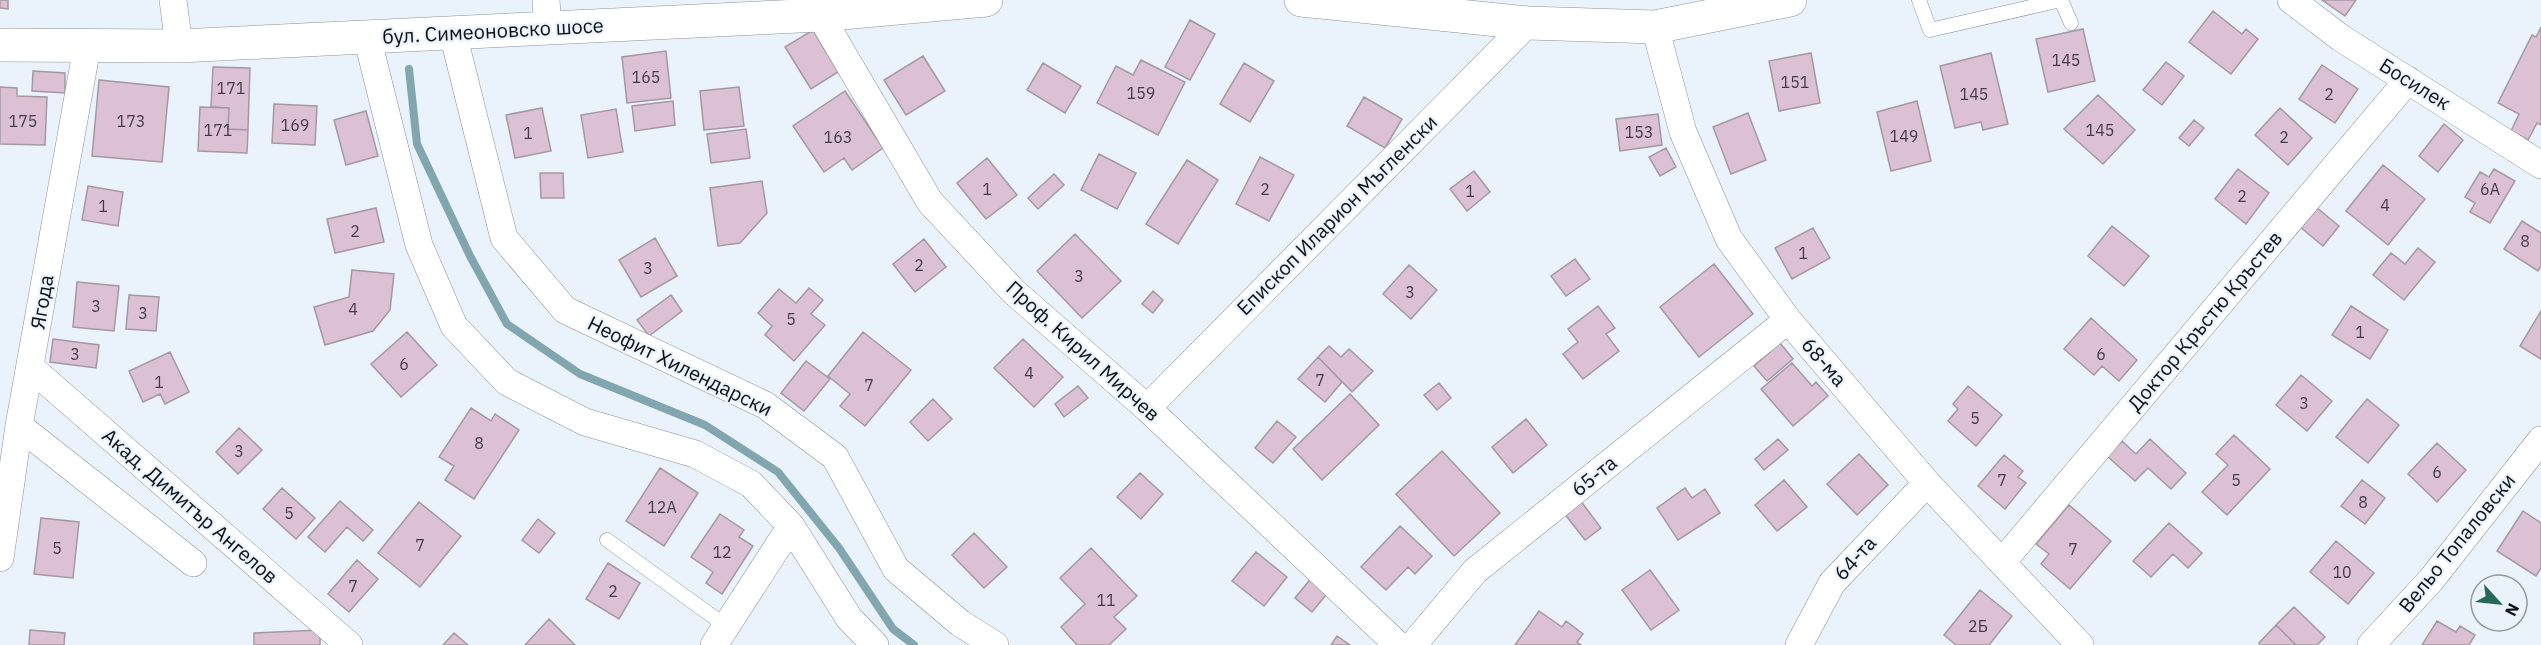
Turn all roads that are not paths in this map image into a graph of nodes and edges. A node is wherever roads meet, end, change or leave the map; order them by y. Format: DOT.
graph roads {
  1 [pos="173,0"];
  2 [pos="986,0"];
  3 [pos="1301,0"];
  4 [pos="1790,0"];
  5 [pos="1919,0"];
  6 [pos="2291,0"];
  7 [pos="836,9"];
  8 [pos="547,14"];
  9 [pos="1528,22"];
  10 [pos="2071,23"];
  11 [pos="1655,27"];
  12 [pos="453,34"];
  13 [pos="367,37"];
  14 [pos="0,45"];
  15 [pos="179,46"];
  16 [pos="87,47"];
  17 [pos="2408,80"];
  18 [pos="2541,165"];
  19 [pos="1788,320"];
  20 [pos="30,367"];
  21 [pos="1147,408"];
  22 [pos="20,426"];
  23 [pos="2541,440"];
  24 [pos="1928,483"];
  25 [pos="791,526"];
  26 [pos="607,540"];
  27 [pos="0,558"];
  28 [pos="2003,561"];
  29 [pos="193,563"];
  30 [pos="720,636"];
  31 [pos="350,645"];
  32 [pos="875,645"];
  33 [pos="995,645"];
  34 [pos="1398,645"];
  35 [pos="1413,645"];
  36 [pos="1799,645"];
  37 [pos="2080,645"];
  38 [pos="2371,645"];
  1 -- 15 [label="street"];
  2 -- 7 [label="street, бул. Симеоновско шосе"];
  3 -- 9 [label="street"];
  4 -- 11 [label="street"];
  5 -- 10 [label="lane"];
  6 -- 17 [label="street, Босилек"];
  7 -- 8 [label="street, бул. Симеоновско шосе"];
  7 -- 21 [label="street, Проф. Кирил Мирчев"];
  8 -- 12 [label="street, бул. Симеоновско шосе"];
  9 -- 11 [label="street"];
  9 -- 21 [label="street, Епископ Иларион Мъгленски"];
  11 -- 19 [label="street, 68-ма"];
  12 -- 13 [label="street, бул. Симеоновско шосе"];
  12 -- 33 [label="street, Неофит Хилендарски"];
  13 -- 15 [label="street, бул. Симеоновско шосе"];
  13 -- 25 [label="street"];
  14 -- 16 [label="street, бул. Симеоновско шосе"];
  15 -- 16 [label="street, бул. Симеоновско шосе"];
  16 -- 20 [label="street, Ягода"];
  17 -- 18 [label="street, Босилек"];
  17 -- 28 [label="street, Доктор Кръстю Кръстев"];
  19 -- 24 [label="street, 68-ма"];
  19 -- 35 [label="street, 65-та"];
  20 -- 22 [label="street, Ягода"];
  20 -- 31 [label="street, Акад. Димитър Ангелов"];
  21 -- 34 [label="street, Проф. Кирил Мирчев"];
  22 -- 27 [label="street, Ягода"];
  22 -- 29 [label="street, Акад. Димитър Ангелов"];
  23 -- 38 [label="street, Вельо Топаловски"];
  24 -- 28 [label="street, 68-ма"];
  24 -- 36 [label="street, 64-та"];
  25 -- 30 [label="street"];
  25 -- 32 [label="street"];
  26 -- 30 [label="lane"];
  28 -- 37 [label="street, 68-ма"];
}
